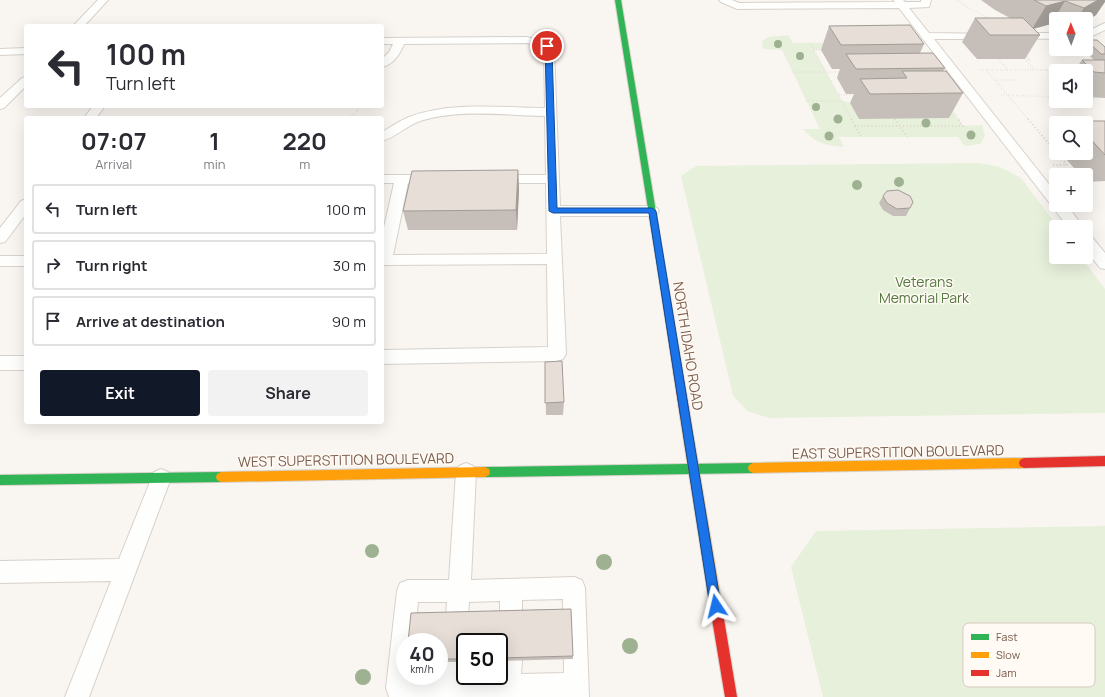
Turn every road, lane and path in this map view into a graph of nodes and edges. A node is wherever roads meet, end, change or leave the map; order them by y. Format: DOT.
graph roads {
  1 [pos="103,0"];
  2 [pos="618,0"];
  3 [pos="724,0"];
  4 [pos="926,0"];
  5 [pos="901,3"];
  6 [pos="80,24"];
  7 [pos="1105,26"];
  8 [pos="1093,32"];
  9 [pos="927,36"];
  10 [pos="1049,36"];
  11 [pos="384,41"];
  12 [pos="400,41"];
  13 [pos="810,43"];
  14 [pos="814,50"];
  15 [pos="828,50"];
  16 [pos="24,51"];
  17 [pos="0,52"];
  18 [pos="998,59"];
  19 [pos="384,63"];
  20 [pos="980,70"];
  21 [pos="987,70"];
  22 [pos="1008,70"];
  23 [pos="1046,70"];
  24 [pos="1049,70"];
  25 [pos="793,72"];
  26 [pos="826,72"];
  27 [pos="848,72"];
  28 [pos="1049,74"];
  29 [pos="996,80"];
  30 [pos="1017,80"];
  31 [pos="24,82"];
  32 [pos="839,95"];
  33 [pos="862,95"];
  34 [pos="1001,96"];
  35 [pos="1010,96"];
  36 [pos="1049,97"];
  37 [pos="1093,99"];
  38 [pos="1096,99"];
  39 [pos="806,101"];
  40 [pos="841,101"];
  41 [pos="0,105"];
  42 [pos="949,106"];
  43 [pos="359,108"];
  44 [pos="551,112"];
  45 [pos="350,116"];
  46 [pos="895,119"];
  47 [pos="855,126"];
  48 [pos="900,126"];
  49 [pos="384,136"];
  50 [pos="861,137"];
  51 [pos="907,137"];
  52 [pos="1049,143"];
  53 [pos="384,179"];
  54 [pos="402,179"];
  55 [pos="449,179"];
  56 [pos="481,179"];
  57 [pos="552,179"];
  58 [pos="1049,193"];
  59 [pos="24,207"];
  60 [pos="553,211"];
  61 [pos="652,211"];
  62 [pos="1064,212"];
  63 [pos="1071,220"];
  64 [pos="0,238"];
  65 [pos="1093,249"];
  66 [pos="384,256"];
  67 [pos="554,259"];
  68 [pos="384,260"];
  69 [pos="0,261"];
  70 [pos="24,261"];
  71 [pos="1105,264"];
  72 [pos="384,357"];
  73 [pos="0,363"];
  74 [pos="24,363"];
  75 [pos="1105,461"];
  76 [pos="693,470"];
  77 [pos="466,472"];
  78 [pos="161,478"];
  79 [pos="0,480"];
  80 [pos="126,570"];
  81 [pos="0,572"];
  82 [pos="459,591"];
  83 [pos="511,591"];
  84 [pos="511,614"];
  85 [pos="457,616"];
  86 [pos="510,660"];
  87 [pos="454,662"];
  88 [pos="509,686"];
  89 [pos="452,688"];
  90 [pos="576,691"];
  91 [pos="77,697"];
  92 [pos="731,697"];
  1 -- 6 [label="lane"];
  2 -- 61 [label="main road, NORTH IDAHO ROAD"];
  3 -- 5 [label="lane"];
  4 -- 5 [label="lane"];
  5 -- 9 [label="lane"];
  7 -- 8 [label="lane"];
  9 -- 10 [label="lane"];
  9 -- 58 [label="lane"];
  11 -- 12 [label="lane"];
  12 -- 19 [label="lane"];
  12 -- 44 [label="lane"];
  13 -- 14 [label="path"];
  14 -- 15 [label="path"];
  14 -- 26 [label="path"];
  16 -- 17 [label="lane"];
  18 -- 22 [label="path"];
  20 -- 21 [label="path"];
  21 -- 22 [label="path"];
  21 -- 29 [label="path"];
  22 -- 23 [label="path"];
  23 -- 24 [label="path"];
  23 -- 28 [label="path"];
  25 -- 26 [label="path"];
  26 -- 27 [label="path"];
  26 -- 32 [label="path"];
  29 -- 30 [label="path"];
  29 -- 35 [label="path"];
  31 -- 41 [label="lane"];
  32 -- 33 [label="path"];
  32 -- 40 [label="path"];
  34 -- 35 [label="path"];
  35 -- 36 [label="path"];
  35 -- 52 [label="path"];
  37 -- 38 [label="path"];
  39 -- 40 [label="path"];
  40 -- 47 [label="path"];
  42 -- 48 [label="path"];
  43 -- 45 [label="path"];
  44 -- 49 [label="lane"];
  44 -- 57 [label="lane"];
  46 -- 48 [label="path"];
  47 -- 48 [label="path"];
  47 -- 50 [label="path"];
  48 -- 51 [label="path"];
  53 -- 54 [label="lane"];
  54 -- 55 [label="lane"];
  54 -- 66 [label="lane"];
  56 -- 57 [label="lane"];
  57 -- 60 [label="lane"];
  59 -- 64 [label="lane"];
  60 -- 61 [label="lane"];
  60 -- 67 [label="lane"];
  61 -- 76 [label="main road, NORTH IDAHO ROAD"];
  62 -- 63 [label="lane"];
  65 -- 71 [label="lane"];
  67 -- 68 [label="lane"];
  67 -- 72 [label="lane"];
  69 -- 70 [label="lane"];
  73 -- 74 [label="lane"];
  75 -- 76 [label="main road, EAST SUPERSTITION BOULEVARD"];
  76 -- 77 [label="main road, WEST SUPERSTITION BOULEVARD"];
  76 -- 92 [label="main road, NORTH IDAHO ROAD"];
  77 -- 78 [label="main road, WEST SUPERSTITION BOULEVARD"];
  77 -- 82 [label="lane"];
  78 -- 79 [label="main road, WEST SUPERSTITION BOULEVARD"];
  78 -- 80 [label="lane"];
  80 -- 81 [label="lane"];
  80 -- 91 [label="lane"];
  82 -- 83 [label="lane"];
  82 -- 85 [label="lane"];
  82 -- 89 [label="lane"];
  83 -- 84 [label="lane"];
  83 -- 90 [label="lane"];
  86 -- 88 [label="lane"];
  87 -- 89 [label="lane"];
  88 -- 89 [label="lane"];
  88 -- 90 [label="lane"];
}
